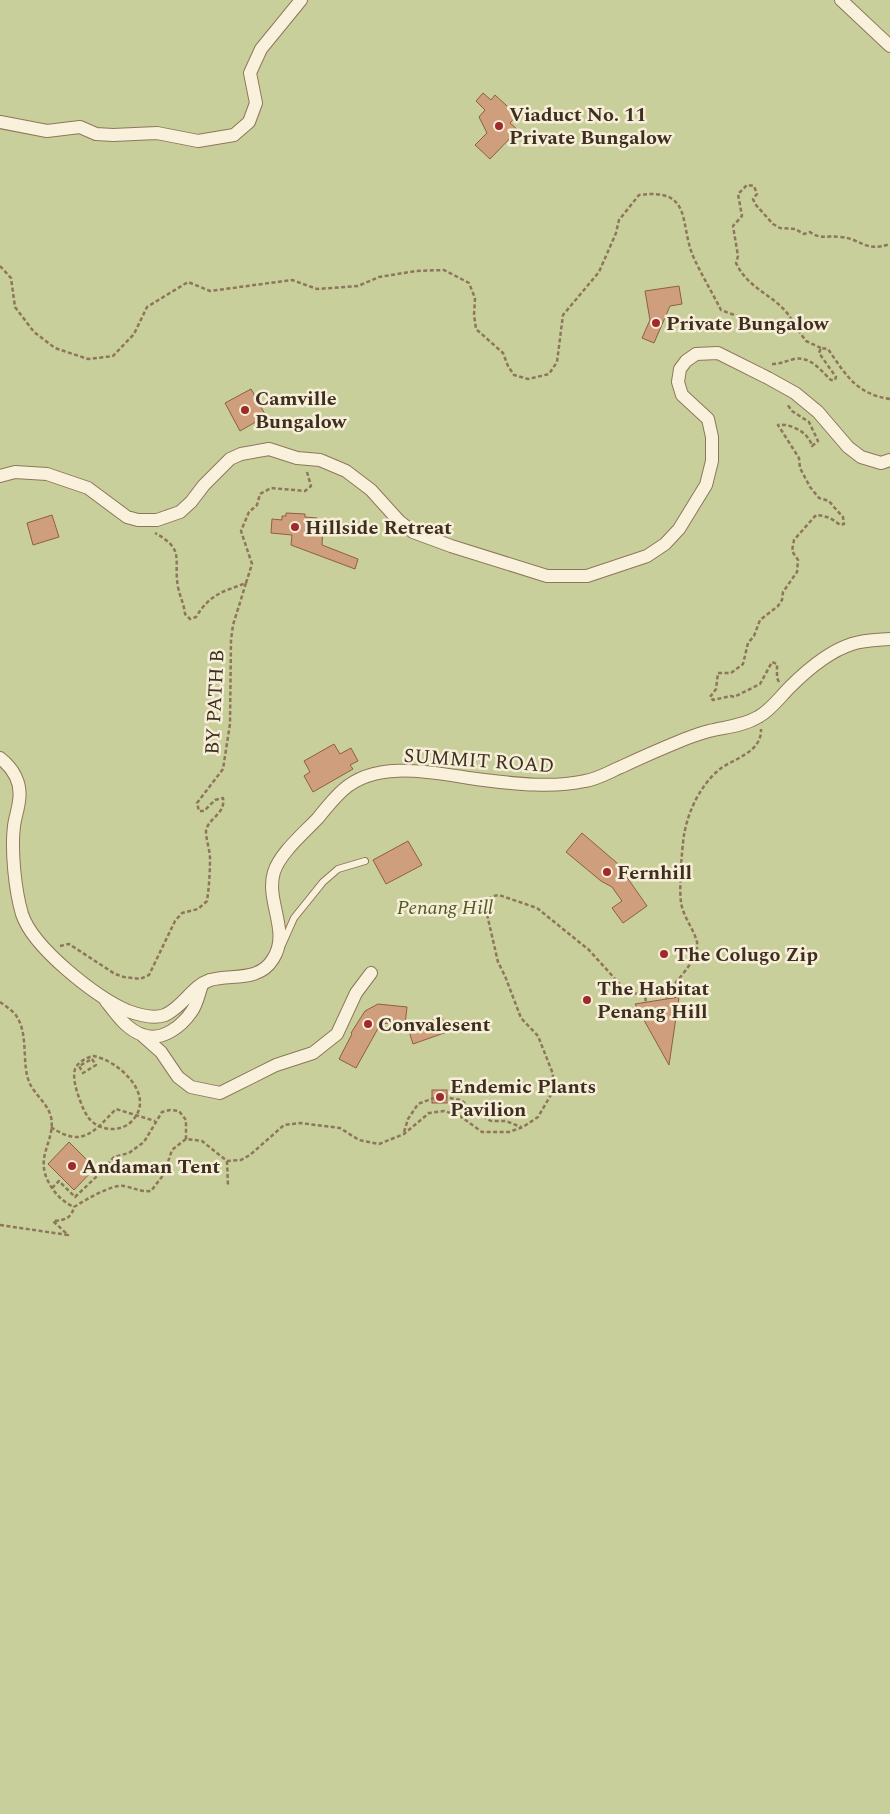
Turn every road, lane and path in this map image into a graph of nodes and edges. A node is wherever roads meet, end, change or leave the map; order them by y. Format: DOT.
graph roads {
  1 [pos="301,0"];
  2 [pos="841,0"];
  3 [pos="890,46"];
  4 [pos="0,122"];
  5 [pos="890,244"];
  6 [pos="0,266"];
  7 [pos="795,326"];
  8 [pos="822,348"];
  9 [pos="768,362"];
  10 [pos="890,399"];
  11 [pos="783,401"];
  12 [pos="298,458"];
  13 [pos="890,460"];
  14 [pos="0,476"];
  15 [pos="150,530"];
  16 [pos="246,583"];
  17 [pos="890,638"];
  18 [pos="787,690"];
  19 [pos="759,717"];
  20 [pos="0,758"];
  21 [pos="365,861"];
  22 [pos="46,949"];
  23 [pos="278,950"];
  24 [pos="371,973"];
  25 [pos="202,983"];
  26 [pos="666,993"];
  27 [pos="103,996"];
  28 [pos="645,996"];
  29 [pos="667,999"];
  30 [pos="0,1002"];
  31 [pos="646,1002"];
  32 [pos="143,1036"];
  33 [pos="85,1061"];
  34 [pos="156,1121"];
  35 [pos="51,1127"];
  36 [pos="523,1127"];
  37 [pos="404,1134"];
  38 [pos="186,1139"];
  39 [pos="227,1161"];
  40 [pos="228,1186"];
  41 [pos="52,1188"];
  42 [pos="74,1206"];
  43 [pos="0,1225"];
  1 -- 4 [label="street"];
  2 -- 3 [label="street"];
  5 -- 7 [label="path"];
  6 -- 7 [label="path"];
  7 -- 8 [label="path"];
  8 -- 9 [label="path"];
  8 -- 10 [label="path"];
  11 -- 18 [label="path"];
  12 -- 13 [label="street"];
  12 -- 14 [label="street"];
  12 -- 16 [label="path"];
  15 -- 16 [label="path"];
  16 -- 22 [label="path, BY PATH B"];
  17 -- 18 [label="street, SUMMIT ROAD"];
  18 -- 19 [label="street, SUMMIT ROAD"];
  19 -- 23 [label="street, SUMMIT ROAD"];
  19 -- 26 [label="path"];
  20 -- 22 [label="street"];
  21 -- 23 [label="lane"];
  22 -- 27 [label="street"];
  23 -- 25 [label="street"];
  24 -- 32 [label="street"];
  25 -- 27 [label="street"];
  25 -- 32 [label="street"];
  26 -- 28 [label="path"];
  26 -- 29 [label="path"];
  27 -- 32 [label="street"];
  28 -- 31 [label="path"];
  28 -- 36 [label="path"];
  30 -- 35 [label="path"];
  33 -- 33 [label="path"];
  33 -- 33 [label="path, bridge"];
  34 -- 35 [label="path"];
  34 -- 38 [label="path"];
  34 -- 41 [label="path"];
  35 -- 41 [label="path"];
  36 -- 37 [label="path"];
  36 -- 37 [label="path"];
  37 -- 39 [label="path"];
  38 -- 39 [label="path"];
  38 -- 42 [label="path"];
  39 -- 40 [label="path"];
  41 -- 42 [label="path"];
  42 -- 43 [label="path"];
}
